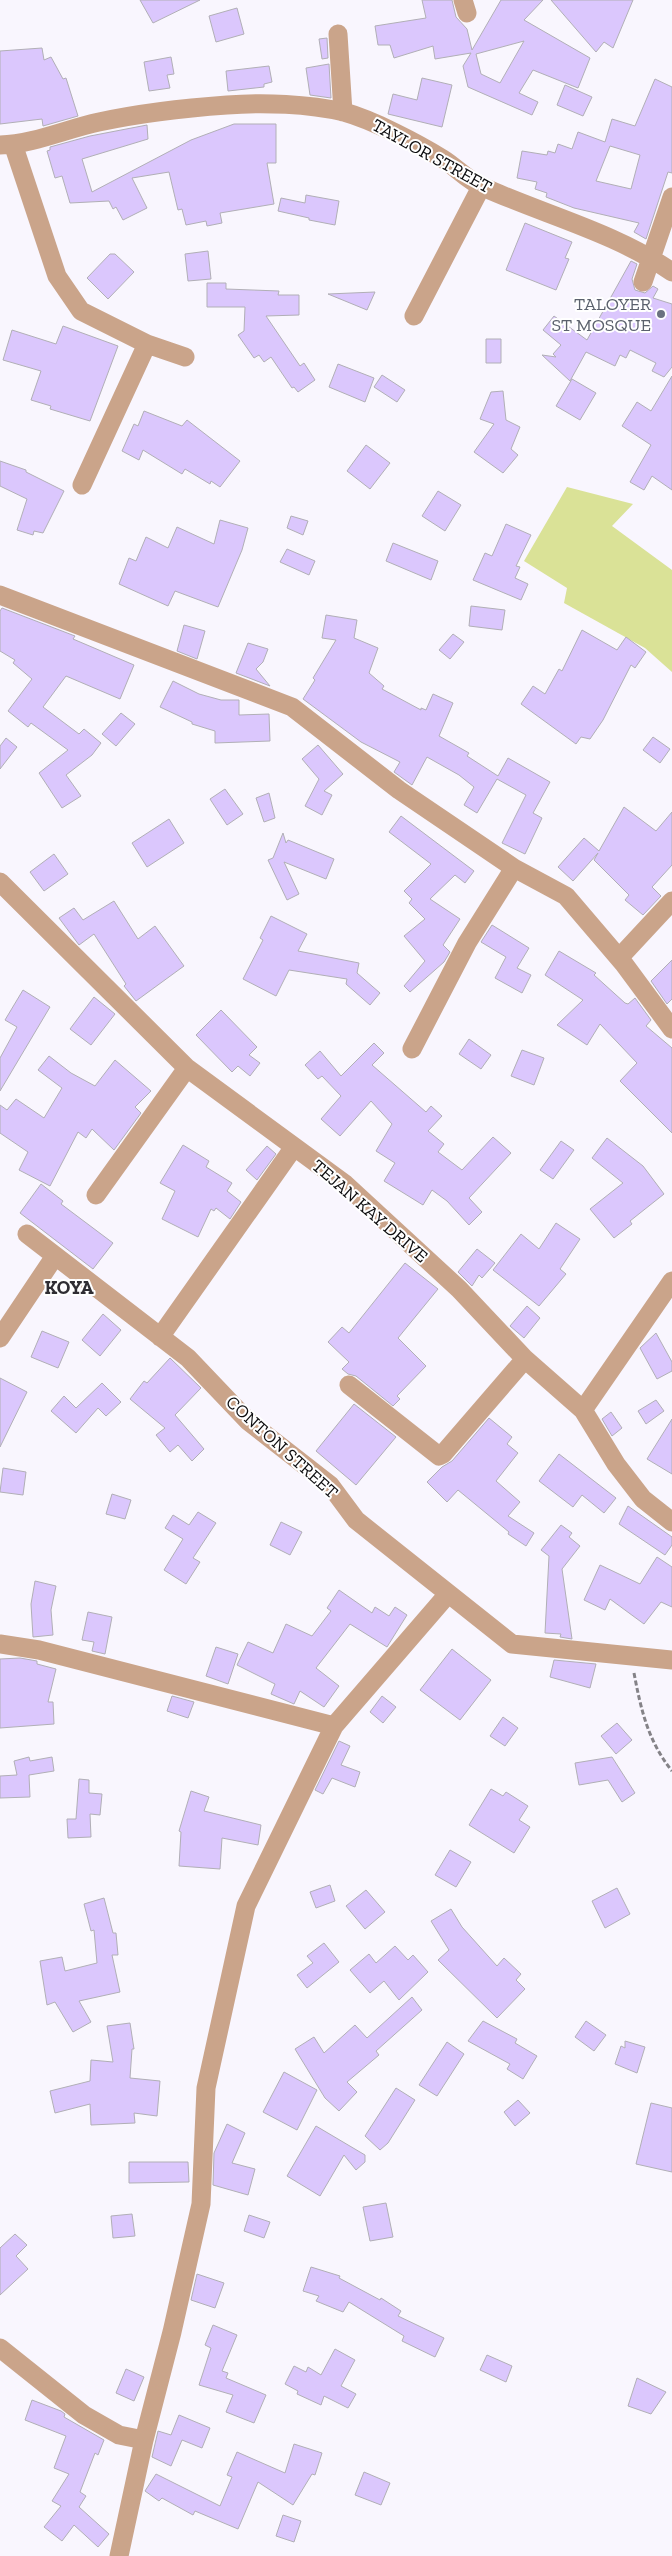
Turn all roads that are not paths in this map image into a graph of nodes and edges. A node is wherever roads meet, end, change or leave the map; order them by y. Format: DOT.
graph roads {
  1 [pos="338,34"];
  2 [pos="343,112"];
  3 [pos="6,144"];
  4 [pos="481,187"];
  5 [pos="672,197"];
  6 [pos="652,258"];
  7 [pos="672,272"];
  8 [pos="643,282"];
  9 [pos="414,316"];
  10 [pos="147,344"];
  11 [pos="185,357"];
  12 [pos="82,484"];
  13 [pos="0,595"];
  14 [pos="514,868"];
  15 [pos="0,882"];
  16 [pos="672,901"];
  17 [pos="620,958"];
  18 [pos="672,1029"];
  19 [pos="412,1049"];
  20 [pos="187,1068"];
  21 [pos="294,1147"];
  22 [pos="96,1195"];
  23 [pos="27,1234"];
  24 [pos="55,1256"];
  25 [pos="672,1281"];
  26 [pos="160,1337"];
  27 [pos="0,1338"];
  28 [pos="525,1359"];
  29 [pos="349,1386"];
  30 [pos="583,1410"];
  31 [pos="672,1522"];
  32 [pos="448,1594"];
  33 [pos="0,1644"];
  34 [pos="672,1660"];
  35 [pos="334,1726"];
  36 [pos="0,2348"];
  37 [pos="144,2440"];
  38 [pos="119,2556"];
  1 -- 2 [label="street"];
  2 -- 3 [label="street, TAYLOR STREET"];
  2 -- 4 [label="street, TAYLOR STREET"];
  3 -- 10 [label="street"];
  4 -- 6 [label="street, TAYLOR STREET"];
  4 -- 9 [label="street"];
  5 -- 6 [label="street"];
  6 -- 7 [label="street, TAYLOR STREET"];
  6 -- 8 [label="street"];
  10 -- 11 [label="street"];
  10 -- 12 [label="street"];
  13 -- 14 [label="street"];
  14 -- 17 [label="street"];
  14 -- 19 [label="street"];
  15 -- 20 [label="street, TEJAN KAY DRIVE"];
  16 -- 17 [label="street"];
  17 -- 18 [label="street"];
  20 -- 21 [label="street, TEJAN KAY DRIVE"];
  20 -- 22 [label="street"];
  21 -- 26 [label="street"];
  21 -- 28 [label="street, TEJAN KAY DRIVE"];
  23 -- 24 [label="street, CONTON STREET"];
  24 -- 26 [label="street, CONTON STREET"];
  24 -- 27 [label="street"];
  25 -- 30 [label="street"];
  26 -- 32 [label="street, CONTON STREET"];
  28 -- 29 [label="street"];
  28 -- 30 [label="street, TEJAN KAY DRIVE"];
  30 -- 31 [label="street, TEJAN KAY DRIVE"];
  32 -- 34 [label="street, CONTON STREET"];
  32 -- 35 [label="street"];
  33 -- 35 [label="street"];
  35 -- 37 [label="street"];
  36 -- 37 [label="street"];
  37 -- 38 [label="street"];
}
